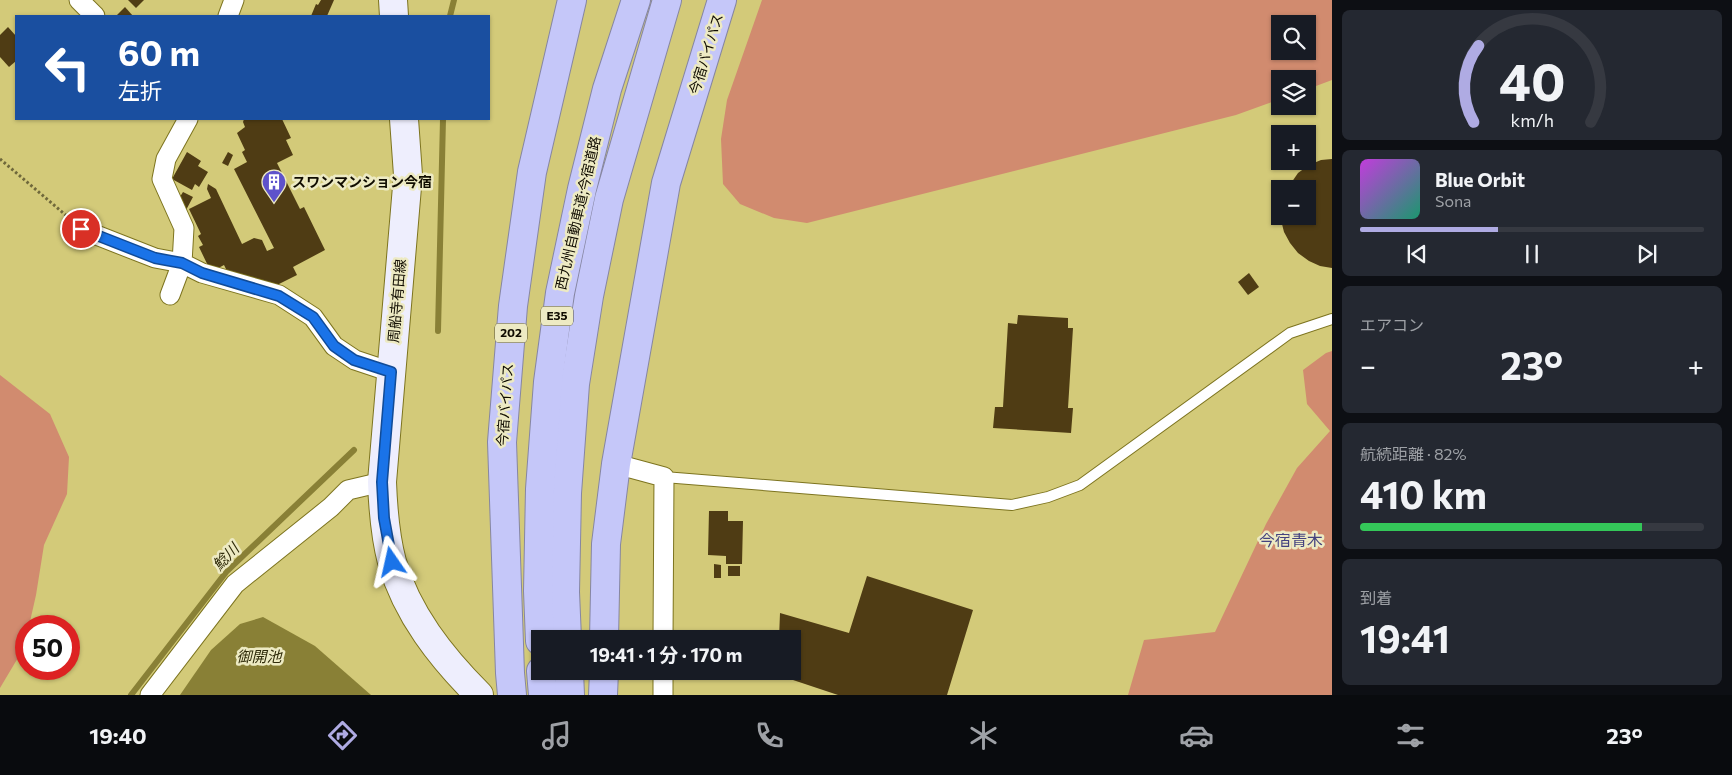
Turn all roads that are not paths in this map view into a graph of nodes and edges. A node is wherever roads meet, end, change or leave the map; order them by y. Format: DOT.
graph roads {
  1 [pos="79,0"];
  2 [pos="234,0"];
  3 [pos="393,0"];
  4 [pos="572,0"];
  5 [pos="636,0"];
  6 [pos="667,0"];
  7 [pos="722,0"];
  8 [pos="94,15"];
  9 [pos="228,15"];
  10 [pos="394,15"];
  11 [pos="187,120"];
  12 [pos="404,120"];
  13 [pos="81,229"];
  14 [pos="182,263"];
  15 [pos="170,295"];
  16 [pos="1332,319"];
  17 [pos="391,372"];
  18 [pos="616,464"];
  19 [pos="664,477"];
  20 [pos="382,482"];
  21 [pos="540,630"];
  22 [pos="567,630"];
  23 [pos="604,630"];
  24 [pos="663,630"];
  25 [pos="542,680"];
  26 [pos="569,680"];
  27 [pos="604,680"];
  28 [pos="663,680"];
  29 [pos="511,684"];
  30 [pos="150,695"];
  31 [pos="479,695"];
  32 [pos="543,695"];
  33 [pos="570,695"];
  34 [pos="604,695"];
  35 [pos="663,695"];
  1 -- 8 [label="street"];
  2 -- 9 [label="street"];
  3 -- 10 [label="main road"];
  4 -- 29 [label="highway, 今宿バイパス / 202"];
  5 -- 21 [label="highway, 西九州自動車道;今宿道路 / E35"];
  6 -- 22 [label="highway, 西九州自動車道;今宿道路 / E35"];
  7 -- 18 [label="highway, 今宿バイパス"];
  11 -- 14 [label="street"];
  12 -- 17 [label="main road, 周船寺有田線"];
  13 -- 14 [label="street"];
  14 -- 15 [label="street"];
  14 -- 17 [label="street"];
  16 -- 19 [label="lane"];
  17 -- 20 [label="main road, 周船寺有田線"];
  18 -- 19 [label="street"];
  18 -- 23 [label="highway, 今宿バイパス"];
  19 -- 24 [label="street"];
  20 -- 30 [label="street"];
  20 -- 31 [label="main road, 周船寺有田線"];
  25 -- 32 [label="highway"];
  26 -- 33 [label="highway"];
  27 -- 34 [label="highway"];
  28 -- 35 [label="street"];
}
